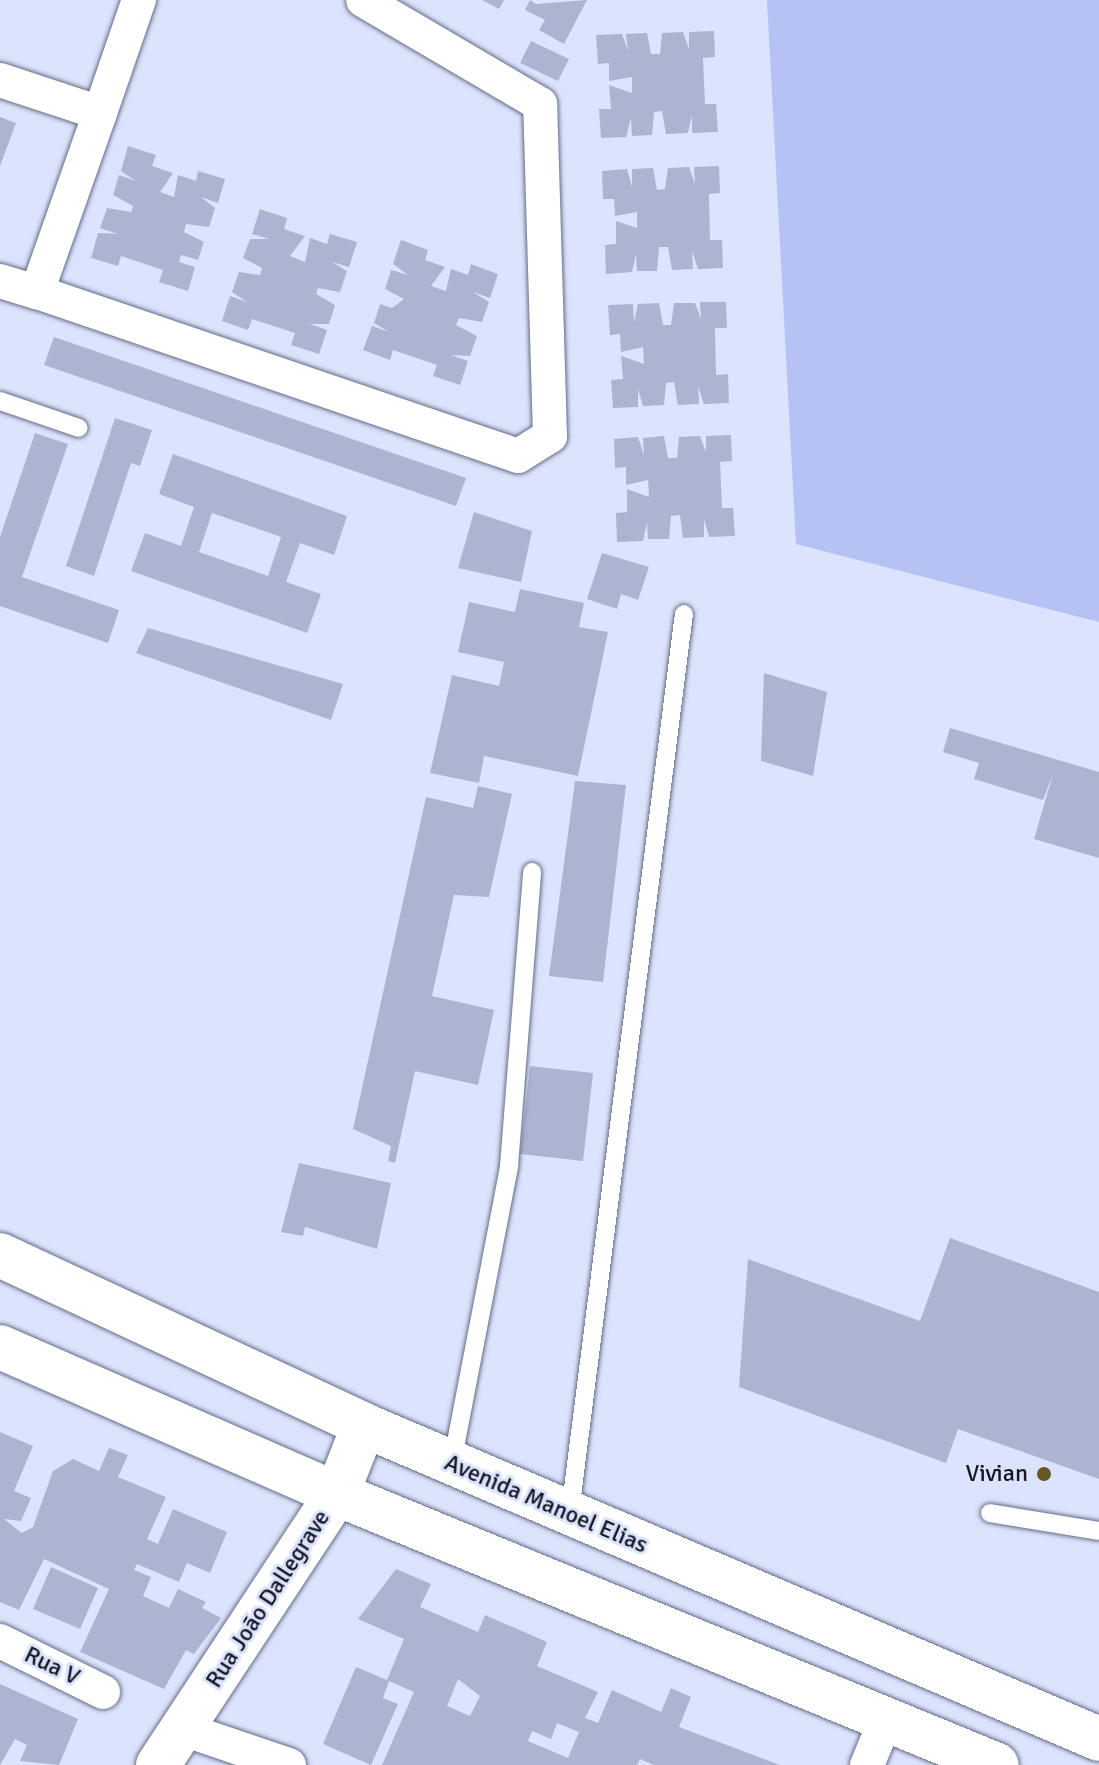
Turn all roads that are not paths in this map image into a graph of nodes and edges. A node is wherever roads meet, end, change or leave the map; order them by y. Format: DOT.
graph roads {
  1 [pos="139,0"];
  2 [pos="363,0"];
  3 [pos="0,80"];
  4 [pos="100,113"];
  5 [pos="0,281"];
  6 [pos="37,292"];
  7 [pos="0,401"];
  8 [pos="79,428"];
  9 [pos="684,614"];
  10 [pos="532,872"];
  11 [pos="0,1255"];
  12 [pos="0,1347"];
  13 [pos="364,1425"];
  14 [pos="452,1463"];
  15 [pos="337,1494"];
  16 [pos="990,1513"];
  17 [pos="569,1514"];
  18 [pos="1099,1531"];
  19 [pos="0,1641"];
  20 [pos="103,1692"];
  21 [pos="887,1717"];
  22 [pos="183,1729"];
  23 [pos="1099,1739"];
  24 [pos="158,1765"];
  25 [pos="289,1765"];
  26 [pos="867,1765"];
  27 [pos="997,1765"];
  1 -- 4 [label="street"];
  2 -- 6 [label="street"];
  3 -- 4 [label="street"];
  4 -- 6 [label="street"];
  5 -- 6 [label="street"];
  7 -- 8 [label="lane"];
  9 -- 17 [label="lane"];
  10 -- 14 [label="lane"];
  11 -- 13 [label="main road, Avenida Manoel Elias"];
  12 -- 15 [label="main road"];
  13 -- 14 [label="main road, Avenida Manoel Elias"];
  13 -- 15 [label="main road, Rua João Dallegrave"];
  14 -- 17 [label="main road, Avenida Manoel Elias"];
  15 -- 21 [label="main road"];
  15 -- 22 [label="main road, Rua João Dallegrave"];
  16 -- 18 [label="lane"];
  17 -- 23 [label="main road, Avenida Manoel Elias"];
  19 -- 20 [label="street, Rua V"];
  21 -- 26 [label="street"];
  21 -- 27 [label="main road"];
  22 -- 24 [label="main road, Rua João Dallegrave"];
  22 -- 25 [label="street"];
}
